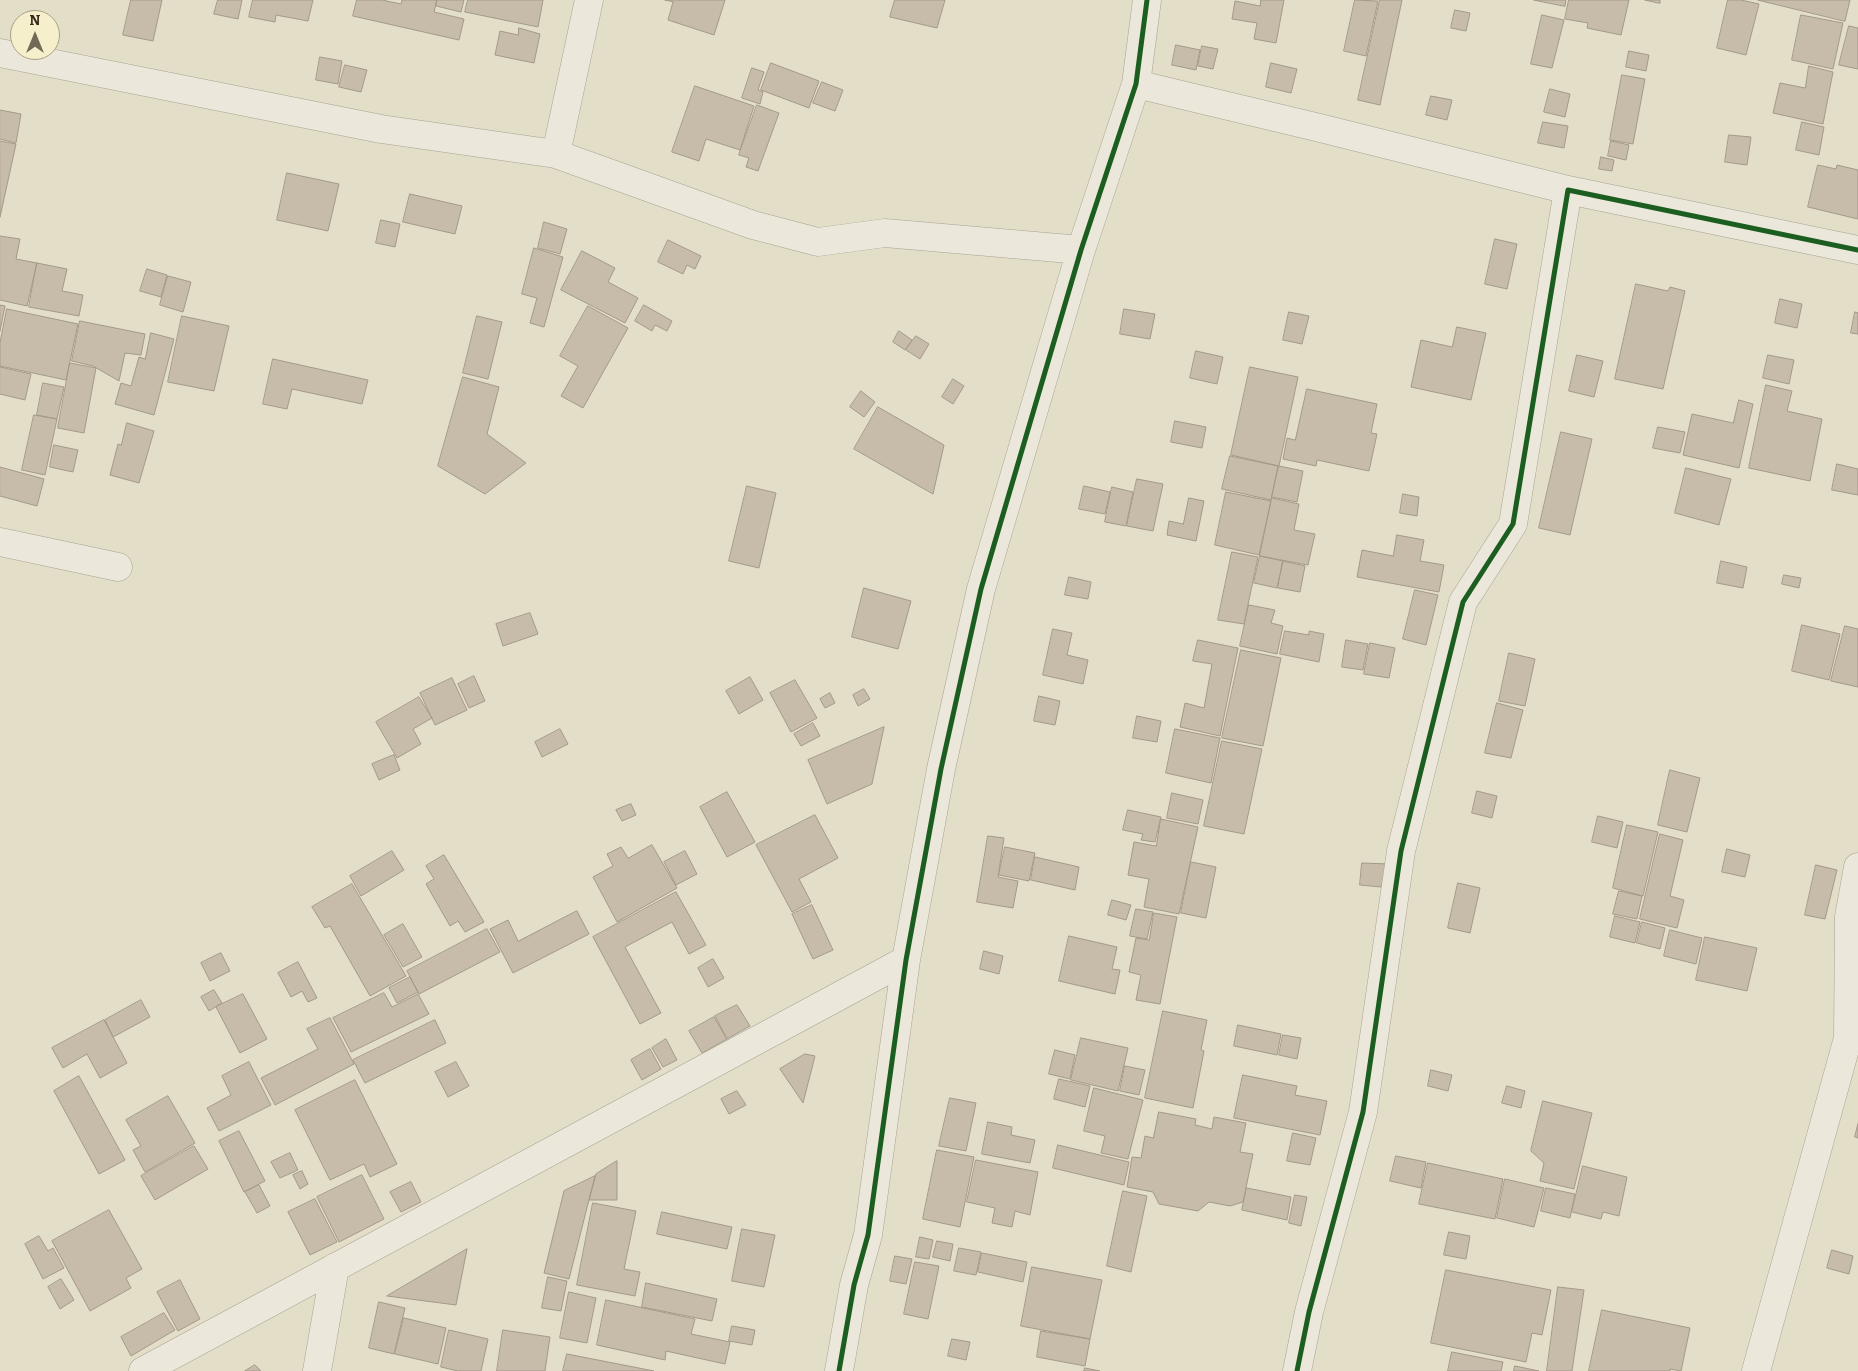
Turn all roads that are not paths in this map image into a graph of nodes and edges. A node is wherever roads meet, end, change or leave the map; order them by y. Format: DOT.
graph roads {
  1 [pos="589,0"];
  2 [pos="1147,0"];
  3 [pos="0,53"];
  4 [pos="1136,84"];
  5 [pos="556,154"];
  6 [pos="1568,190"];
  7 [pos="1081,250"];
  8 [pos="1858,250"];
  9 [pos="0,542"];
  10 [pos="118,567"];
  11 [pos="1858,867"];
  12 [pos="906,960"];
  13 [pos="335,1267"];
  14 [pos="143,1371"];
  15 [pos="317,1371"];
  16 [pos="838,1371"];
  17 [pos="1297,1371"];
  18 [pos="1756,1371"];
  1 -- 5 [label="street"];
  2 -- 4 [label="street"];
  3 -- 5 [label="street"];
  4 -- 6 [label="street"];
  4 -- 7 [label="street"];
  5 -- 7 [label="street"];
  6 -- 8 [label="street"];
  6 -- 17 [label="street"];
  7 -- 12 [label="street"];
  9 -- 10 [label="street"];
  11 -- 18 [label="street"];
  12 -- 13 [label="street"];
  12 -- 16 [label="street"];
  13 -- 14 [label="street"];
  13 -- 15 [label="street"];
}
